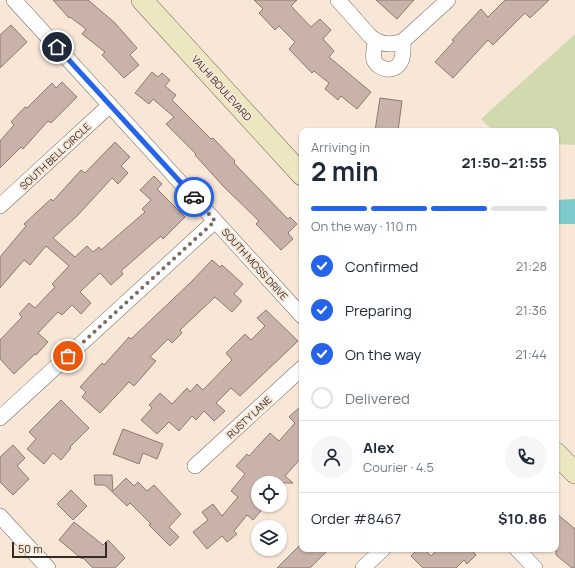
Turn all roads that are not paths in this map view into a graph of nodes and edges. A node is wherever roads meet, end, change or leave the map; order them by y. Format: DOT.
graph roads {
  1 [pos="14,0"];
  2 [pos="142,0"];
  3 [pos="338,0"];
  4 [pos="448,0"];
  5 [pos="376,41"];
  6 [pos="403,41"];
  7 [pos="110,105"];
  8 [pos="299,172"];
  9 [pos="0,206"];
  10 [pos="215,221"];
  11 [pos="299,313"];
  12 [pos="299,371"];
  13 [pos="0,418"];
  14 [pos="559,455"];
  15 [pos="195,466"];
  16 [pos="575,473"];
  17 [pos="0,516"];
  18 [pos="380,552"];
  19 [pos="520,552"];
  20 [pos="48,568"];
  21 [pos="363,568"];
  22 [pos="535,568"];
  1 -- 7 [label="street, SOUTH MOSS DRIVE"];
  2 -- 8 [label="street, VALHI BOULEVARD"];
  3 -- 5 [label="street"];
  4 -- 6 [label="street"];
  5 -- 6 [label="street"];
  5 -- 6 [label="street"];
  7 -- 9 [label="street, SOUTH BELL CIRCLE"];
  7 -- 10 [label="street, SOUTH MOSS DRIVE"];
  10 -- 11 [label="street, SOUTH MOSS DRIVE"];
  10 -- 13 [label="street"];
  12 -- 15 [label="street, RUSTY LANE"];
  14 -- 16 [label="street"];
  17 -- 20 [label="street"];
  18 -- 21 [label="street"];
  19 -- 22 [label="street"];
}
